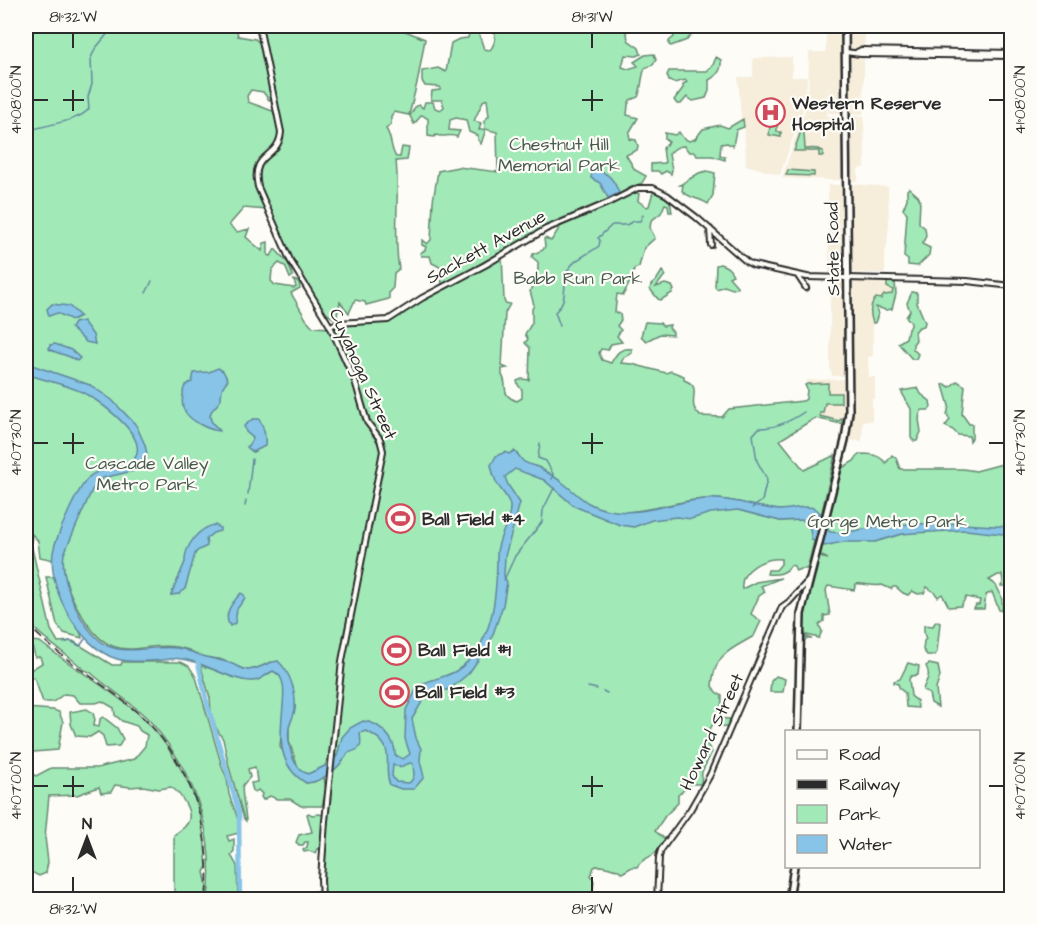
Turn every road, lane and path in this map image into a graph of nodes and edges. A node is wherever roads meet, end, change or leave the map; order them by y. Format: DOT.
graph roads {
  1 [pos="259,26"];
  2 [pos="845,26"];
  3 [pos="845,52"];
  4 [pos="1011,55"];
  5 [pos="710,229"];
  6 [pos="711,245"];
  7 [pos="797,275"];
  8 [pos="849,277"];
  9 [pos="1011,285"];
  10 [pos="806,288"];
  11 [pos="330,327"];
  12 [pos="808,580"];
  13 [pos="798,730"];
  14 [pos="794,868"];
  15 [pos="322,900"];
  16 [pos="657,900"];
  17 [pos="789,900"];
  1 -- 11 [label="street, Cuyahoga Street"];
  2 -- 3 [label="main road, State Road"];
  3 -- 4 [label="street"];
  3 -- 8 [label="main road, State Road"];
  5 -- 6 [label="street"];
  5 -- 7 [label="street"];
  5 -- 11 [label="street, Sackett Avenue"];
  7 -- 8 [label="street"];
  7 -- 10 [label="street"];
  8 -- 9 [label="street"];
  8 -- 12 [label="main road, State Road"];
  11 -- 15 [label="street, Cuyahoga Street"];
  12 -- 13 [label="main road, State Road"];
  12 -- 16 [label="street, Howard Street"];
  14 -- 17 [label="main road"];
}
